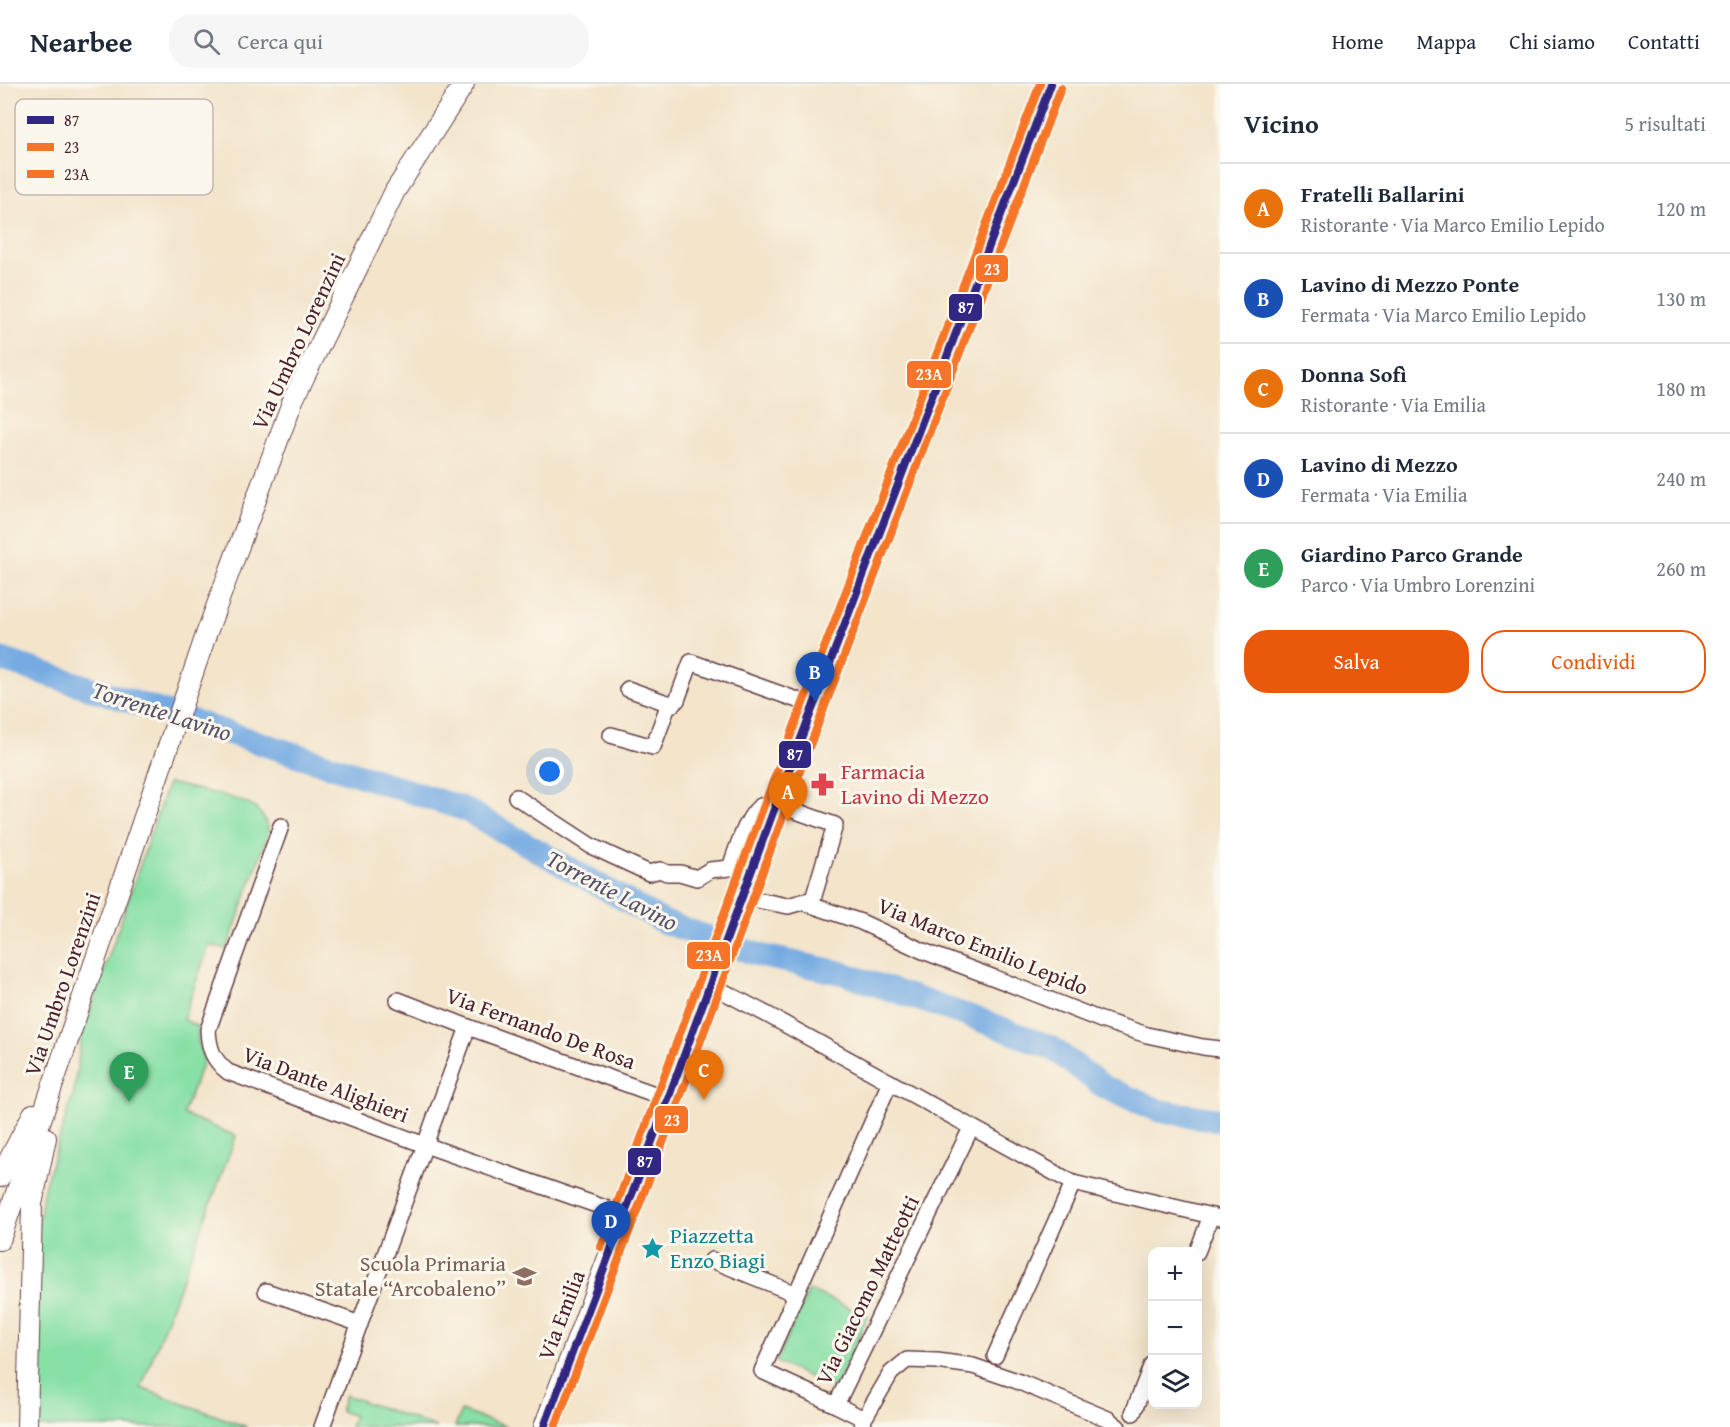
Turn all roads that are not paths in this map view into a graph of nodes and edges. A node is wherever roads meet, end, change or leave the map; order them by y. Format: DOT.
graph roads {
  1 [pos="464,84"];
  2 [pos="1050,84"];
  3 [pos="628,689"];
  4 [pos="669,703"];
  5 [pos="814,706"];
  6 [pos="611,735"];
  7 [pos="516,797"];
  8 [pos="776,804"];
  9 [pos="280,826"];
  10 [pos="742,897"];
  11 [pos="802,902"];
  12 [pos="710,979"];
  13 [pos="398,1000"];
  14 [pos="468,1027"];
  15 [pos="1220,1049"];
  16 [pos="64,1053"];
  17 [pos="890,1082"];
  18 [pos="668,1099"];
  19 [pos="971,1128"];
  20 [pos="425,1145"];
  21 [pos="0,1178"];
  22 [pos="1073,1183"];
  23 [pos="625,1215"];
  24 [pos="1216,1217"];
  25 [pos="0,1240"];
  26 [pos="1199,1247"];
  27 [pos="712,1260"];
  28 [pos="266,1291"];
  29 [pos="796,1294"];
  30 [pos="360,1324"];
  31 [pos="995,1356"];
  32 [pos="1148,1374"];
  33 [pos="836,1406"];
  34 [pos="1133,1413"];
  35 [pos="863,1423"];
  36 [pos="27,1427"];
  37 [pos="322,1427"];
  38 [pos="544,1427"];
  39 [pos="1118,1427"];
  1 -- 16 [label="main road, Via Umbro Lorenzini"];
  2 -- 5 [label="main road"];
  3 -- 4 [label="street"];
  4 -- 5 [label="street"];
  4 -- 6 [label="street"];
  5 -- 8 [label="main road"];
  7 -- 8 [label="street"];
  8 -- 10 [label="main road"];
  8 -- 11 [label="street"];
  9 -- 20 [label="street, Via Dante Alighieri"];
  10 -- 11 [label="street, Via Marco Emilio Lepido"];
  10 -- 12 [label="main road"];
  11 -- 15 [label="street, Via Marco Emilio Lepido"];
  12 -- 17 [label="street"];
  12 -- 18 [label="main road, Via Emilia"];
  13 -- 14 [label="street, Via Fernando De Rosa"];
  14 -- 18 [label="street, Via Fernando De Rosa"];
  14 -- 20 [label="street"];
  16 -- 21 [label="main road"];
  16 -- 25 [label="main road, Via Umbro Lorenzini"];
  16 -- 36 [label="main road"];
  17 -- 19 [label="street"];
  17 -- 29 [label="street, Via Giacomo Matteotti"];
  18 -- 23 [label="main road, Via Emilia"];
  19 -- 22 [label="street"];
  19 -- 33 [label="street, Via Giacomo Matteotti"];
  20 -- 23 [label="street, Via Dante Alighieri"];
  20 -- 30 [label="street"];
  22 -- 24 [label="street"];
  22 -- 31 [label="street"];
  23 -- 38 [label="main road, Via Emilia"];
  24 -- 26 [label="street"];
  27 -- 29 [label="street"];
  28 -- 30 [label="street"];
  29 -- 33 [label="street, Via Giacomo Matteotti"];
  30 -- 37 [label="street"];
  32 -- 34 [label="street"];
  33 -- 35 [label="street"];
  35 -- 39 [label="street"];
}
